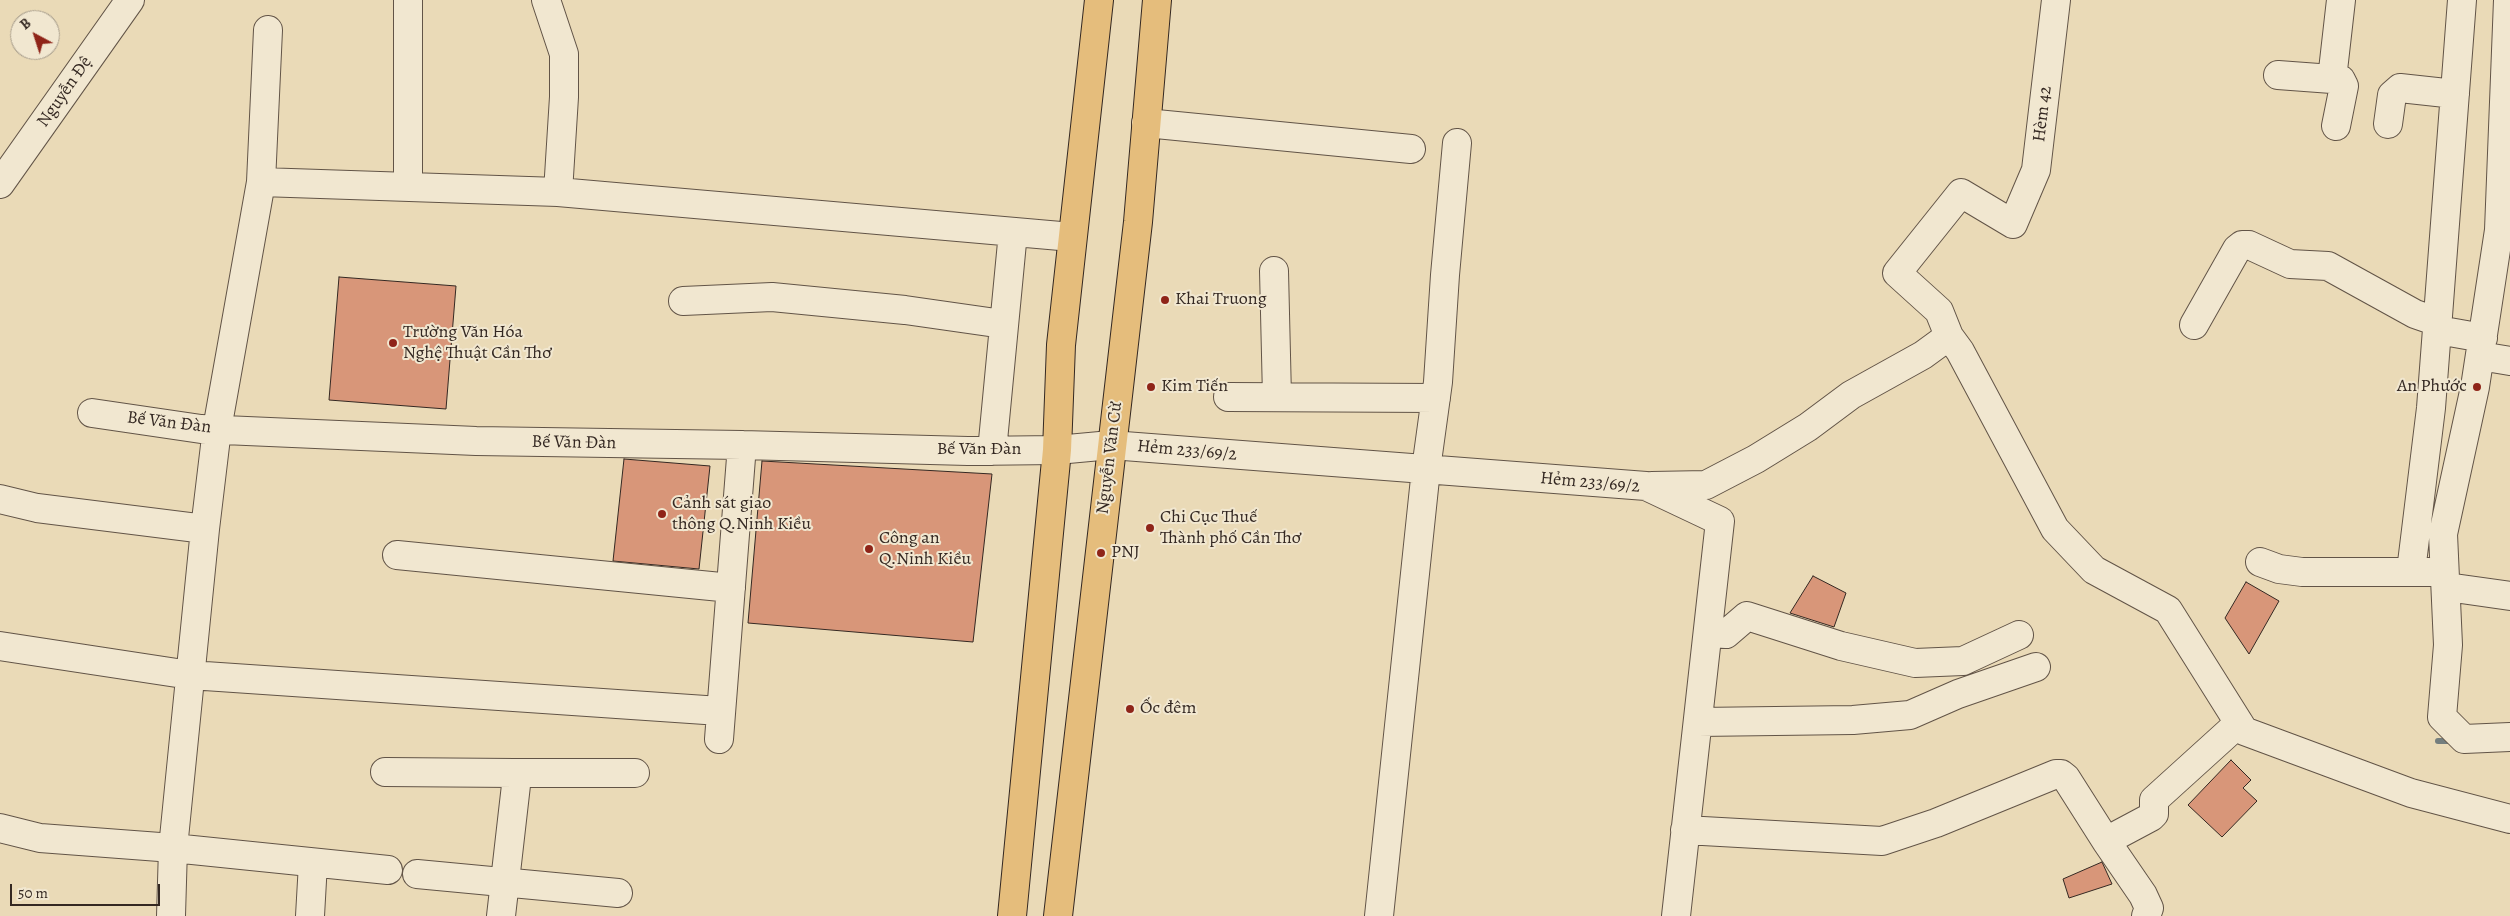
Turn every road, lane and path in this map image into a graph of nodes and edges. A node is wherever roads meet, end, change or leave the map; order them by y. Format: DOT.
graph roads {
  1 [pos="130,0"];
  2 [pos="408,0"];
  3 [pos="546,0"];
  4 [pos="1099,0"];
  5 [pos="1157,0"];
  6 [pos="2056,0"];
  7 [pos="2341,0"];
  8 [pos="2462,0"];
  9 [pos="2508,0"];
  10 [pos="268,30"];
  11 [pos="2278,74"];
  12 [pos="2332,79"];
  13 [pos="2455,94"];
  14 [pos="1146,124"];
  15 [pos="2388,124"];
  16 [pos="2507,124"];
  17 [pos="2336,126"];
  18 [pos="1457,143"];
  19 [pos="1411,149"];
  20 [pos="261,182"];
  21 [pos="0,184"];
  22 [pos="408,187"];
  23 [pos="558,192"];
  24 [pos="2504,229"];
  25 [pos="1013,232"];
  26 [pos="1072,237"];
  27 [pos="1274,272"];
  28 [pos="683,301"];
  29 [pos="1003,324"];
  30 [pos="2194,325"];
  31 [pos="2438,326"];
  32 [pos="1949,336"];
  33 [pos="2481,347"];
  34 [pos="2510,361"];
  35 [pos="1228,397"];
  36 [pos="1277,397"];
  37 [pos="1436,398"];
  38 [pos="92,413"];
  39 [pos="217,429"];
  40 [pos="742,445"];
  41 [pos="1111,445"];
  42 [pos="1057,450"];
  43 [pos="992,451"];
  44 [pos="1426,469"];
  45 [pos="1646,486"];
  46 [pos="0,499"];
  47 [pos="204,529"];
  48 [pos="397,555"];
  49 [pos="2260,562"];
  50 [pos="2411,571"];
  51 [pos="2446,580"];
  52 [pos="731,588"];
  53 [pos="2510,596"];
  54 [pos="1708,633"];
  55 [pos="2019,635"];
  56 [pos="0,646"];
  57 [pos="2036,667"];
  58 [pos="190,675"];
  59 [pos="720,711"];
  60 [pos="1698,722"];
  61 [pos="2239,723"];
  62 [pos="2510,737"];
  63 [pos="719,739"];
  64 [pos="385,772"];
  65 [pos="514,773"];
  66 [pos="635,773"];
  67 [pos="2510,819"];
  68 [pos="0,828"];
  69 [pos="1685,830"];
  70 [pos="2106,840"];
  71 [pos="173,848"];
  72 [pos="313,862"];
  73 [pos="388,870"];
  74 [pos="417,874"];
  75 [pos="504,883"];
  76 [pos="618,893"];
  77 [pos="171,916"];
  78 [pos="310,916"];
  79 [pos="501,916"];
  80 [pos="1012,916"];
  81 [pos="1058,916"];
  82 [pos="1379,916"];
  83 [pos="1676,916"];
  84 [pos="2146,916"];
  1 -- 21 [label="street, Nguyễn Đệ"];
  2 -- 22 [label="street"];
  3 -- 23 [label="street"];
  4 -- 26 [label="main road"];
  5 -- 14 [label="main road, Nguyễn Văn Cừ"];
  6 -- 32 [label="street, Hèm 42"];
  7 -- 12 [label="street"];
  8 -- 13 [label="street"];
  9 -- 16 [label="street"];
  10 -- 20 [label="street"];
  11 -- 12 [label="street"];
  12 -- 17 [label="street"];
  13 -- 15 [label="street"];
  13 -- 31 [label="street"];
  14 -- 19 [label="street"];
  14 -- 41 [label="main road, Nguyễn Văn Cừ"];
  16 -- 24 [label="street"];
  18 -- 37 [label="street"];
  20 -- 22 [label="street"];
  20 -- 39 [label="street"];
  22 -- 23 [label="street"];
  23 -- 25 [label="street"];
  24 -- 33 [label="street"];
  25 -- 26 [label="street"];
  25 -- 29 [label="street"];
  26 -- 42 [label="main road"];
  27 -- 36 [label="street"];
  28 -- 29 [label="street"];
  29 -- 43 [label="street"];
  30 -- 31 [label="street"];
  31 -- 33 [label="street"];
  31 -- 50 [label="street"];
  32 -- 45 [label="street"];
  32 -- 61 [label="street"];
  33 -- 34 [label="street"];
  33 -- 51 [label="street"];
  35 -- 36 [label="street"];
  36 -- 37 [label="street"];
  37 -- 44 [label="street"];
  38 -- 39 [label="street, Bế Văn Đàn"];
  39 -- 40 [label="street, Bế Văn Đàn"];
  39 -- 47 [label="street"];
  40 -- 43 [label="street, Bế Văn Đàn"];
  40 -- 52 [label="street"];
  41 -- 42 [label="street, Hẻm 233/69/2"];
  41 -- 44 [label="street, Hẻm 233/69/2"];
  41 -- 81 [label="main road, Nguyễn Văn Cừ"];
  42 -- 43 [label="street, Bế Văn Đàn"];
  42 -- 80 [label="main road"];
  44 -- 45 [label="street, Hẻm 233/69/2"];
  44 -- 82 [label="street"];
  45 -- 54 [label="street, Hẻm 233/69/2"];
  46 -- 47 [label="street"];
  47 -- 58 [label="street"];
  48 -- 52 [label="street"];
  49 -- 50 [label="street"];
  50 -- 51 [label="street"];
  51 -- 53 [label="street"];
  51 -- 62 [label="street"];
  52 -- 59 [label="street"];
  54 -- 55 [label="street"];
  54 -- 60 [label="street, Hẻm 233/69/2"];
  56 -- 58 [label="street"];
  57 -- 60 [label="street"];
  58 -- 59 [label="street"];
  58 -- 71 [label="street"];
  59 -- 63 [label="street"];
  60 -- 69 [label="street, Hẻm 233/69/2"];
  61 -- 67 [label="street"];
  61 -- 70 [label="street"];
  64 -- 65 [label="street"];
  65 -- 66 [label="street"];
  65 -- 75 [label="street"];
  68 -- 71 [label="street"];
  69 -- 70 [label="street"];
  69 -- 83 [label="street, Hẻm 233/69/2"];
  70 -- 84 [label="street"];
  71 -- 72 [label="street"];
  71 -- 77 [label="street"];
  72 -- 73 [label="street"];
  72 -- 78 [label="street"];
  74 -- 75 [label="street"];
  75 -- 76 [label="street"];
  75 -- 79 [label="street"];
}
